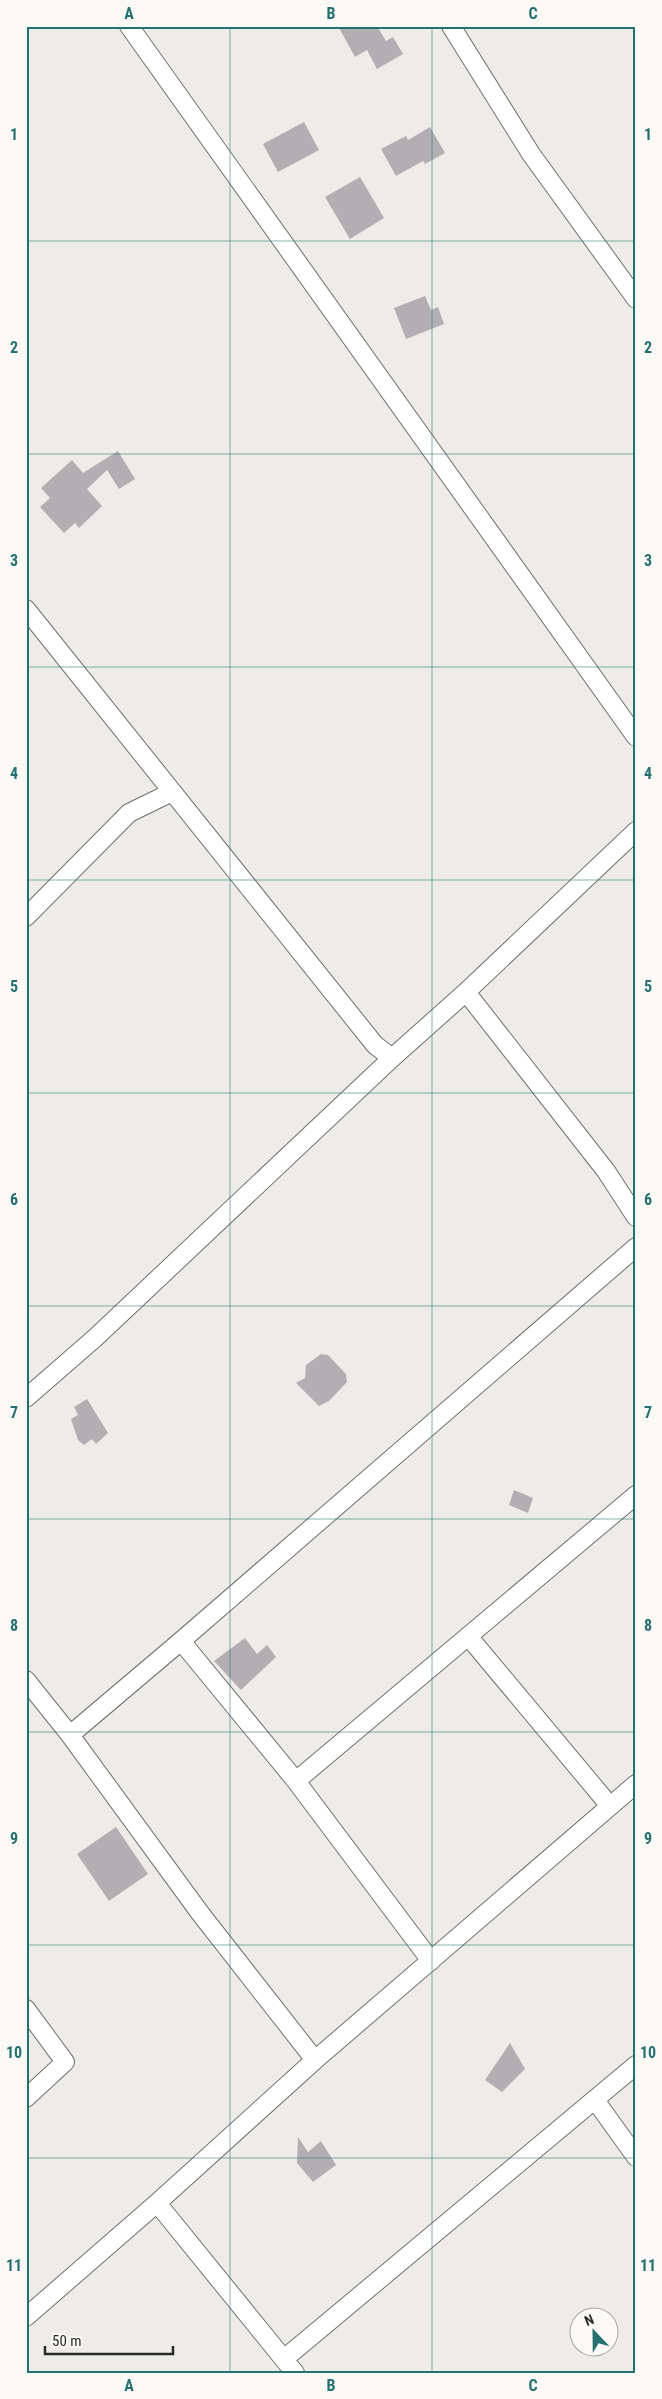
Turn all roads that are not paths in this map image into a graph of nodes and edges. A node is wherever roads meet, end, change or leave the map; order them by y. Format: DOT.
graph roads {
  1 [pos="128,26"];
  2 [pos="451,26"];
  3 [pos="636,299"];
  4 [pos="26,609"];
  5 [pos="636,737"];
  6 [pos="172,792"];
  7 [pos="636,831"];
  8 [pos="26,917"];
  9 [pos="466,992"];
  10 [pos="392,1058"];
  11 [pos="636,1217"];
  12 [pos="636,1247"];
  13 [pos="26,1398"];
  14 [pos="636,1495"];
  15 [pos="468,1636"];
  16 [pos="181,1641"];
  17 [pos="26,1680"];
  18 [pos="70,1735"];
  19 [pos="296,1781"];
  20 [pos="636,1784"];
  21 [pos="610,1806"];
  22 [pos="431,1961"];
  23 [pos="26,2008"];
  24 [pos="315,2060"];
  25 [pos="636,2065"];
  26 [pos="26,2098"];
  27 [pos="595,2100"];
  28 [pos="636,2157"];
  29 [pos="158,2203"];
  30 [pos="26,2317"];
  31 [pos="289,2366"];
  1 -- 5 [label="street"];
  2 -- 3 [label="street"];
  4 -- 6 [label="street"];
  6 -- 8 [label="street"];
  6 -- 10 [label="street"];
  7 -- 9 [label="street"];
  9 -- 10 [label="street"];
  9 -- 11 [label="street"];
  10 -- 13 [label="street"];
  12 -- 16 [label="street"];
  14 -- 15 [label="street"];
  15 -- 19 [label="street"];
  15 -- 21 [label="street"];
  16 -- 18 [label="street"];
  16 -- 19 [label="street"];
  17 -- 18 [label="street"];
  18 -- 24 [label="street"];
  19 -- 22 [label="street"];
  20 -- 21 [label="street"];
  21 -- 22 [label="street"];
  22 -- 24 [label="street"];
  23 -- 26 [label="street"];
  24 -- 29 [label="street"];
  25 -- 27 [label="street"];
  27 -- 28 [label="street"];
  27 -- 31 [label="street"];
  29 -- 30 [label="street"];
  29 -- 31 [label="street"];
}
